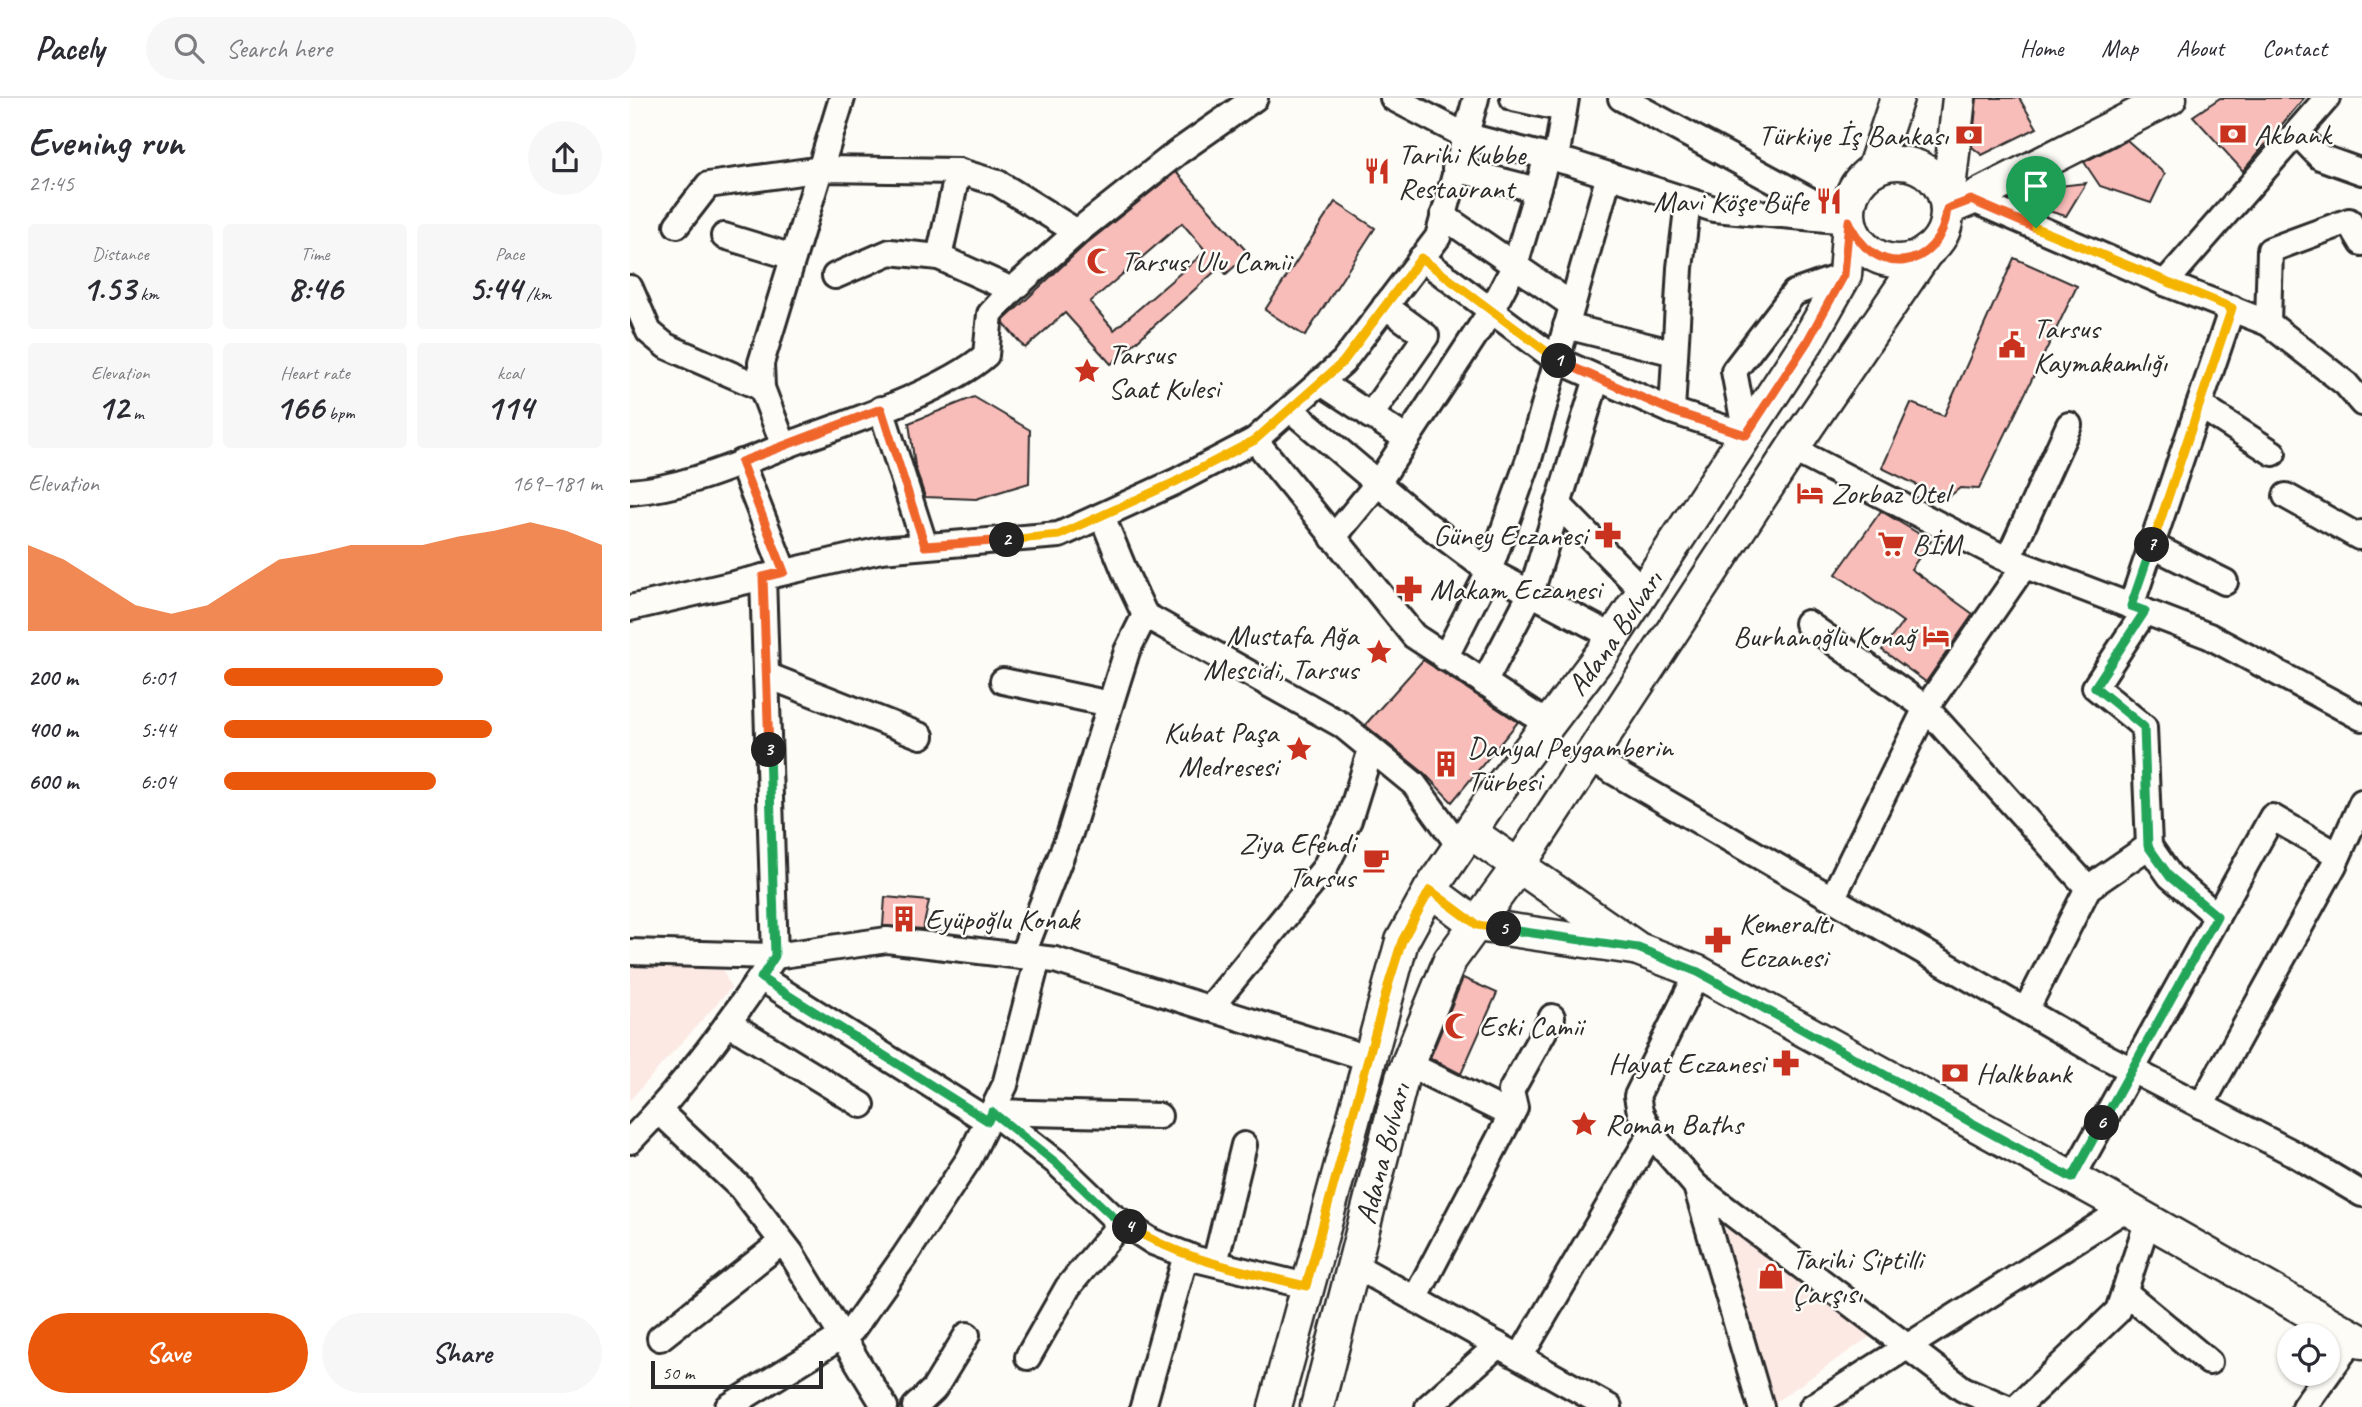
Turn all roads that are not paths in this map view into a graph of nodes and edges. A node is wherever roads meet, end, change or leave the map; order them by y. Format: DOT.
graph roads {
  1 [pos="842,98"];
  2 [pos="1255,98"];
  3 [pos="1393,98"];
  4 [pos="1476,98"];
  5 [pos="1513,98"];
  6 [pos="1897,98"];
  7 [pos="1959,98"];
  8 [pos="2170,98"];
  9 [pos="2326,98"];
  10 [pos="1636,102"];
  11 [pos="1565,104"];
  12 [pos="2298,134"];
  13 [pos="1464,135"];
  14 [pos="1551,158"];
  15 [pos="821,169"];
  16 [pos="1455,169"];
  17 [pos="1873,170"];
  18 [pos="958,171"];
  19 [pos="2362,172"];
  20 [pos="1609,175"];
  21 [pos="1537,190"];
  22 [pos="1688,201"];
  23 [pos="1959,204"];
  24 [pos="1443,216"];
  25 [pos="1849,221"];
  26 [pos="677,225"];
  27 [pos="1077,232"];
  28 [pos="724,236"];
  29 [pos="2362,243"];
  30 [pos="1927,251"];
  31 [pos="793,257"];
  32 [pos="939,257"];
  33 [pos="1421,258"];
  34 [pos="1515,265"];
  35 [pos="1844,275"];
  36 [pos="835,276"];
  37 [pos="2165,283"];
  38 [pos="630,288"];
  39 [pos="1012,290"];
  40 [pos="1385,306"];
  41 [pos="2232,308"];
  42 [pos="1491,311"];
  43 [pos="1569,316"];
  44 [pos="2268,323"];
  45 [pos="1675,353"];
  46 [pos="1557,360"];
  47 [pos="1597,378"];
  48 [pos="1320,382"];
  49 [pos="762,388"];
  50 [pos="2360,396"];
  51 [pos="2199,405"];
  52 [pos="881,409"];
  53 [pos="1290,409"];
  54 [pos="1672,411"];
  55 [pos="1370,416"];
  56 [pos="2069,425"];
  57 [pos="1746,435"];
  58 [pos="1407,439"];
  59 [pos="1255,440"];
  60 [pos="784,446"];
  61 [pos="1792,449"];
  62 [pos="2273,453"];
  63 [pos="741,462"];
  64 [pos="1378,483"];
  65 [pos="630,492"];
  66 [pos="2286,496"];
  67 [pos="1558,503"];
  68 [pos="1102,516"];
  69 [pos="2362,533"];
  70 [pos="1334,538"];
  71 [pos="2151,545"];
  72 [pos="925,546"];
  73 [pos="2016,563"];
  74 [pos="1489,571"];
  75 [pos="773,575"];
  76 [pos="2225,582"];
  77 [pos="1643,591"];
  78 [pos="1531,593"];
  79 [pos="630,608"];
  80 [pos="2138,609"];
  81 [pos="1145,615"];
  82 [pos="1807,623"];
  83 [pos="1614,637"];
  84 [pos="1446,658"];
  85 [pos="766,675"];
  86 [pos="1003,681"];
  87 [pos="1484,683"];
  88 [pos="1110,704"];
  89 [pos="1926,708"];
  90 [pos="2362,718"];
  91 [pos="1548,724"];
  92 [pos="921,736"];
  93 [pos="1371,749"];
  94 [pos="1590,758"];
  95 [pos="2362,802"];
  96 [pos="1465,840"];
  97 [pos="2148,846"];
  98 [pos="2338,855"];
  99 [pos="1519,864"];
  100 [pos="2088,888"];
  101 [pos="1430,890"];
  102 [pos="1833,897"];
  103 [pos="2217,916"];
  104 [pos="1477,925"];
  105 [pos="1638,948"];
  106 [pos="630,952"];
  107 [pos="775,956"];
  108 [pos="1030,957"];
  109 [pos="1698,972"];
  110 [pos="761,978"];
  111 [pos="1211,1007"];
  112 [pos="2026,1010"];
  113 [pos="1552,1017"];
  114 [pos="728,1024"];
  115 [pos="1368,1058"];
  116 [pos="1408,1064"];
  117 [pos="2131,1070"];
  118 [pos="862,1105"];
  119 [pos="2201,1106"];
  120 [pos="659,1111"];
  121 [pos="1511,1115"];
  122 [pos="990,1116"];
  123 [pos="1159,1116"];
  124 [pos="1651,1133"];
  125 [pos="630,1141"];
  126 [pos="1244,1145"];
  127 [pos="2072,1178"];
  128 [pos="1696,1186"];
  129 [pos="2362,1194"];
  130 [pos="2136,1216"];
  131 [pos="1122,1222"];
  132 [pos="782,1242"];
  133 [pos="1186,1255"];
  134 [pos="1215,1263"];
  135 [pos="1354,1265"];
  136 [pos="1306,1286"];
  137 [pos="2126,1293"];
  138 [pos="1415,1299"];
  139 [pos="967,1335"];
  140 [pos="842,1336"];
  141 [pos="660,1338"];
  142 [pos="2358,1340"];
  143 [pos="1908,1346"];
  144 [pos="1509,1351"];
  145 [pos="1028,1357"];
  146 [pos="2209,1362"];
  147 [pos="728,1407"];
  148 [pos="885,1407"];
  149 [pos="915,1407"];
  150 [pos="1143,1407"];
  151 [pos="1275,1407"];
  152 [pos="1317,1407"];
  153 [pos="1428,1407"];
  154 [pos="1609,1407"];
  155 [pos="1761,1407"];
  156 [pos="1812,1407"];
  157 [pos="2004,1407"];
  158 [pos="2017,1407"];
  159 [pos="2304,1407"];
  1 -- 15 [label="street"];
  2 -- 27 [label="street"];
  3 -- 13 [label="street"];
  4 -- 13 [label="street"];
  5 -- 11 [label="street"];
  6 -- 17 [label="main road"];
  7 -- 23 [label="main road"];
  8 -- 23 [label="main road"];
  9 -- 12 [label="street"];
  10 -- 25 [label="street"];
  11 -- 14 [label="street"];
  12 -- 19 [label="street"];
  12 -- 37 [label="street"];
  13 -- 14 [label="street"];
  13 -- 16 [label="street"];
  14 -- 20 [label="street"];
  14 -- 21 [label="street"];
  15 -- 18 [label="street"];
  15 -- 26 [label="street"];
  15 -- 31 [label="street"];
  16 -- 21 [label="street"];
  16 -- 24 [label="street"];
  17 -- 23 [label="main road"];
  17 -- 25 [label="main road"];
  18 -- 27 [label="street"];
  18 -- 32 [label="street"];
  20 -- 22 [label="street"];
  20 -- 43 [label="street"];
  21 -- 34 [label="street"];
  22 -- 25 [label="street"];
  22 -- 45 [label="street"];
  23 -- 30 [label="main road"];
  23 -- 37 [label="street"];
  24 -- 33 [label="street"];
  24 -- 34 [label="street"];
  25 -- 30 [label="main road"];
  25 -- 35 [label="main road, Adana Bulvarı"];
  27 -- 39 [label="street"];
  28 -- 31 [label="street"];
  29 -- 44 [label="street"];
  30 -- 61 [label="main road, Adana Bulvarı"];
  31 -- 49 [label="street"];
  32 -- 36 [label="street"];
  32 -- 39 [label="street"];
  33 -- 40 [label="street"];
  33 -- 42 [label="street"];
  34 -- 42 [label="street"];
  34 -- 43 [label="street"];
  35 -- 57 [label="main road, Adana Bulvarı"];
  35 -- 57 [label="street"];
  37 -- 41 [label="street"];
  38 -- 49 [label="street"];
  39 -- 52 [label="street"];
  40 -- 48 [label="street"];
  40 -- 55 [label="street"];
  41 -- 44 [label="street"];
  41 -- 51 [label="street"];
  42 -- 46 [label="street"];
  42 -- 58 [label="street"];
  43 -- 45 [label="street"];
  43 -- 46 [label="street"];
  44 -- 50 [label="street"];
  45 -- 54 [label="street"];
  46 -- 47 [label="street"];
  46 -- 74 [label="street"];
  47 -- 54 [label="street"];
  47 -- 67 [label="street"];
  48 -- 53 [label="street"];
  48 -- 55 [label="street"];
  49 -- 60 [label="street"];
  51 -- 62 [label="street"];
  51 -- 71 [label="street"];
  52 -- 60 [label="street"];
  52 -- 72 [label="street"];
  53 -- 59 [label="street"];
  53 -- 64 [label="street"];
  54 -- 57 [label="street"];
  55 -- 58 [label="street"];
  56 -- 73 [label="street"];
  57 -- 77 [label="main road, Adana Bulvarı"];
  58 -- 64 [label="street"];
  59 -- 68 [label="street"];
  59 -- 70 [label="street"];
  60 -- 63 [label="street"];
  61 -- 73 [label="street"];
  61 -- 94 [label="main road, Adana Bulvarı"];
  63 -- 65 [label="street"];
  63 -- 75 [label="street"];
  64 -- 70 [label="street"];
  64 -- 74 [label="street"];
  66 -- 69 [label="street"];
  67 -- 77 [label="street"];
  67 -- 78 [label="street"];
  68 -- 72 [label="street"];
  68 -- 81 [label="street"];
  70 -- 84 [label="street"];
  71 -- 76 [label="street"];
  71 -- 80 [label="street"];
  72 -- 75 [label="street"];
  73 -- 80 [label="street"];
  73 -- 89 [label="street"];
  74 -- 78 [label="street"];
  74 -- 84 [label="street"];
  75 -- 79 [label="street"];
  75 -- 85 [label="street"];
  77 -- 83 [label="main road, Adana Bulvarı"];
  78 -- 83 [label="street"];
  78 -- 87 [label="street"];
  80 -- 90 [label="street"];
  80 -- 97 [label="street"];
  81 -- 88 [label="street"];
  81 -- 93 [label="street"];
  82 -- 89 [label="street"];
  83 -- 91 [label="main road, Adana Bulvarı"];
  84 -- 87 [label="street"];
  85 -- 92 [label="street"];
  85 -- 107 [label="street"];
  86 -- 88 [label="street"];
  87 -- 91 [label="street"];
  88 -- 108 [label="street"];
  89 -- 100 [label="street"];
  89 -- 102 [label="street"];
  91 -- 96 [label="main road, Adana Bulvarı"];
  93 -- 96 [label="street"];
  93 -- 111 [label="street"];
  94 -- 99 [label="main road, Adana Bulvarı"];
  94 -- 102 [label="street"];
  95 -- 98 [label="street"];
  96 -- 99 [label="main road"];
  96 -- 101 [label="main road, Adana Bulvarı"];
  97 -- 100 [label="street"];
  97 -- 103 [label="street"];
  98 -- 103 [label="street"];
  98 -- 119 [label="street"];
  99 -- 104 [label="main road, Adana Bulvarı"];
  99 -- 105 [label="main road"];
  100 -- 112 [label="street"];
  101 -- 104 [label="main road"];
  101 -- 115 [label="main road, Adana Bulvarı"];
  102 -- 112 [label="street"];
  103 -- 117 [label="street"];
  104 -- 105 [label="main road"];
  104 -- 116 [label="main road, Adana Bulvarı"];
  105 -- 109 [label="main road"];
  106 -- 107 [label="street"];
  107 -- 108 [label="street"];
  107 -- 110 [label="street"];
  108 -- 111 [label="street"];
  108 -- 122 [label="street"];
  109 -- 124 [label="street"];
  109 -- 127 [label="main road"];
  110 -- 114 [label="street"];
  110 -- 122 [label="street"];
  111 -- 115 [label="street"];
  112 -- 117 [label="street"];
  113 -- 121 [label="street"];
  114 -- 118 [label="street"];
  114 -- 120 [label="street"];
  115 -- 136 [label="main road, Adana Bulvarı"];
  116 -- 121 [label="street"];
  116 -- 135 [label="main road, Adana Bulvarı"];
  117 -- 119 [label="street"];
  117 -- 127 [label="street"];
  119 -- 129 [label="street"];
  120 -- 125 [label="street"];
  120 -- 132 [label="street"];
  121 -- 138 [label="street"];
  122 -- 123 [label="street"];
  122 -- 131 [label="street"];
  122 -- 140 [label="street"];
  124 -- 128 [label="street"];
  124 -- 144 [label="street"];
  126 -- 134 [label="street"];
  127 -- 130 [label="main road"];
  128 -- 143 [label="street"];
  128 -- 155 [label="street"];
  130 -- 137 [label="street"];
  130 -- 142 [label="main road"];
  130 -- 143 [label="street"];
  131 -- 133 [label="street"];
  131 -- 145 [label="street"];
  132 -- 140 [label="street"];
  132 -- 141 [label="street"];
  133 -- 134 [label="street"];
  133 -- 150 [label="street"];
  134 -- 136 [label="street"];
  135 -- 138 [label="street"];
  135 -- 152 [label="main road, Adana Bulvarı"];
  136 -- 151 [label="main road, Adana Bulvarı"];
  137 -- 146 [label="street"];
  137 -- 158 [label="street"];
  138 -- 144 [label="street"];
  139 -- 149 [label="street"];
  140 -- 147 [label="street"];
  140 -- 148 [label="street"];
  142 -- 159 [label="street"];
  143 -- 156 [label="street"];
  143 -- 157 [label="street"];
  144 -- 153 [label="street"];
  144 -- 154 [label="street"];
}
